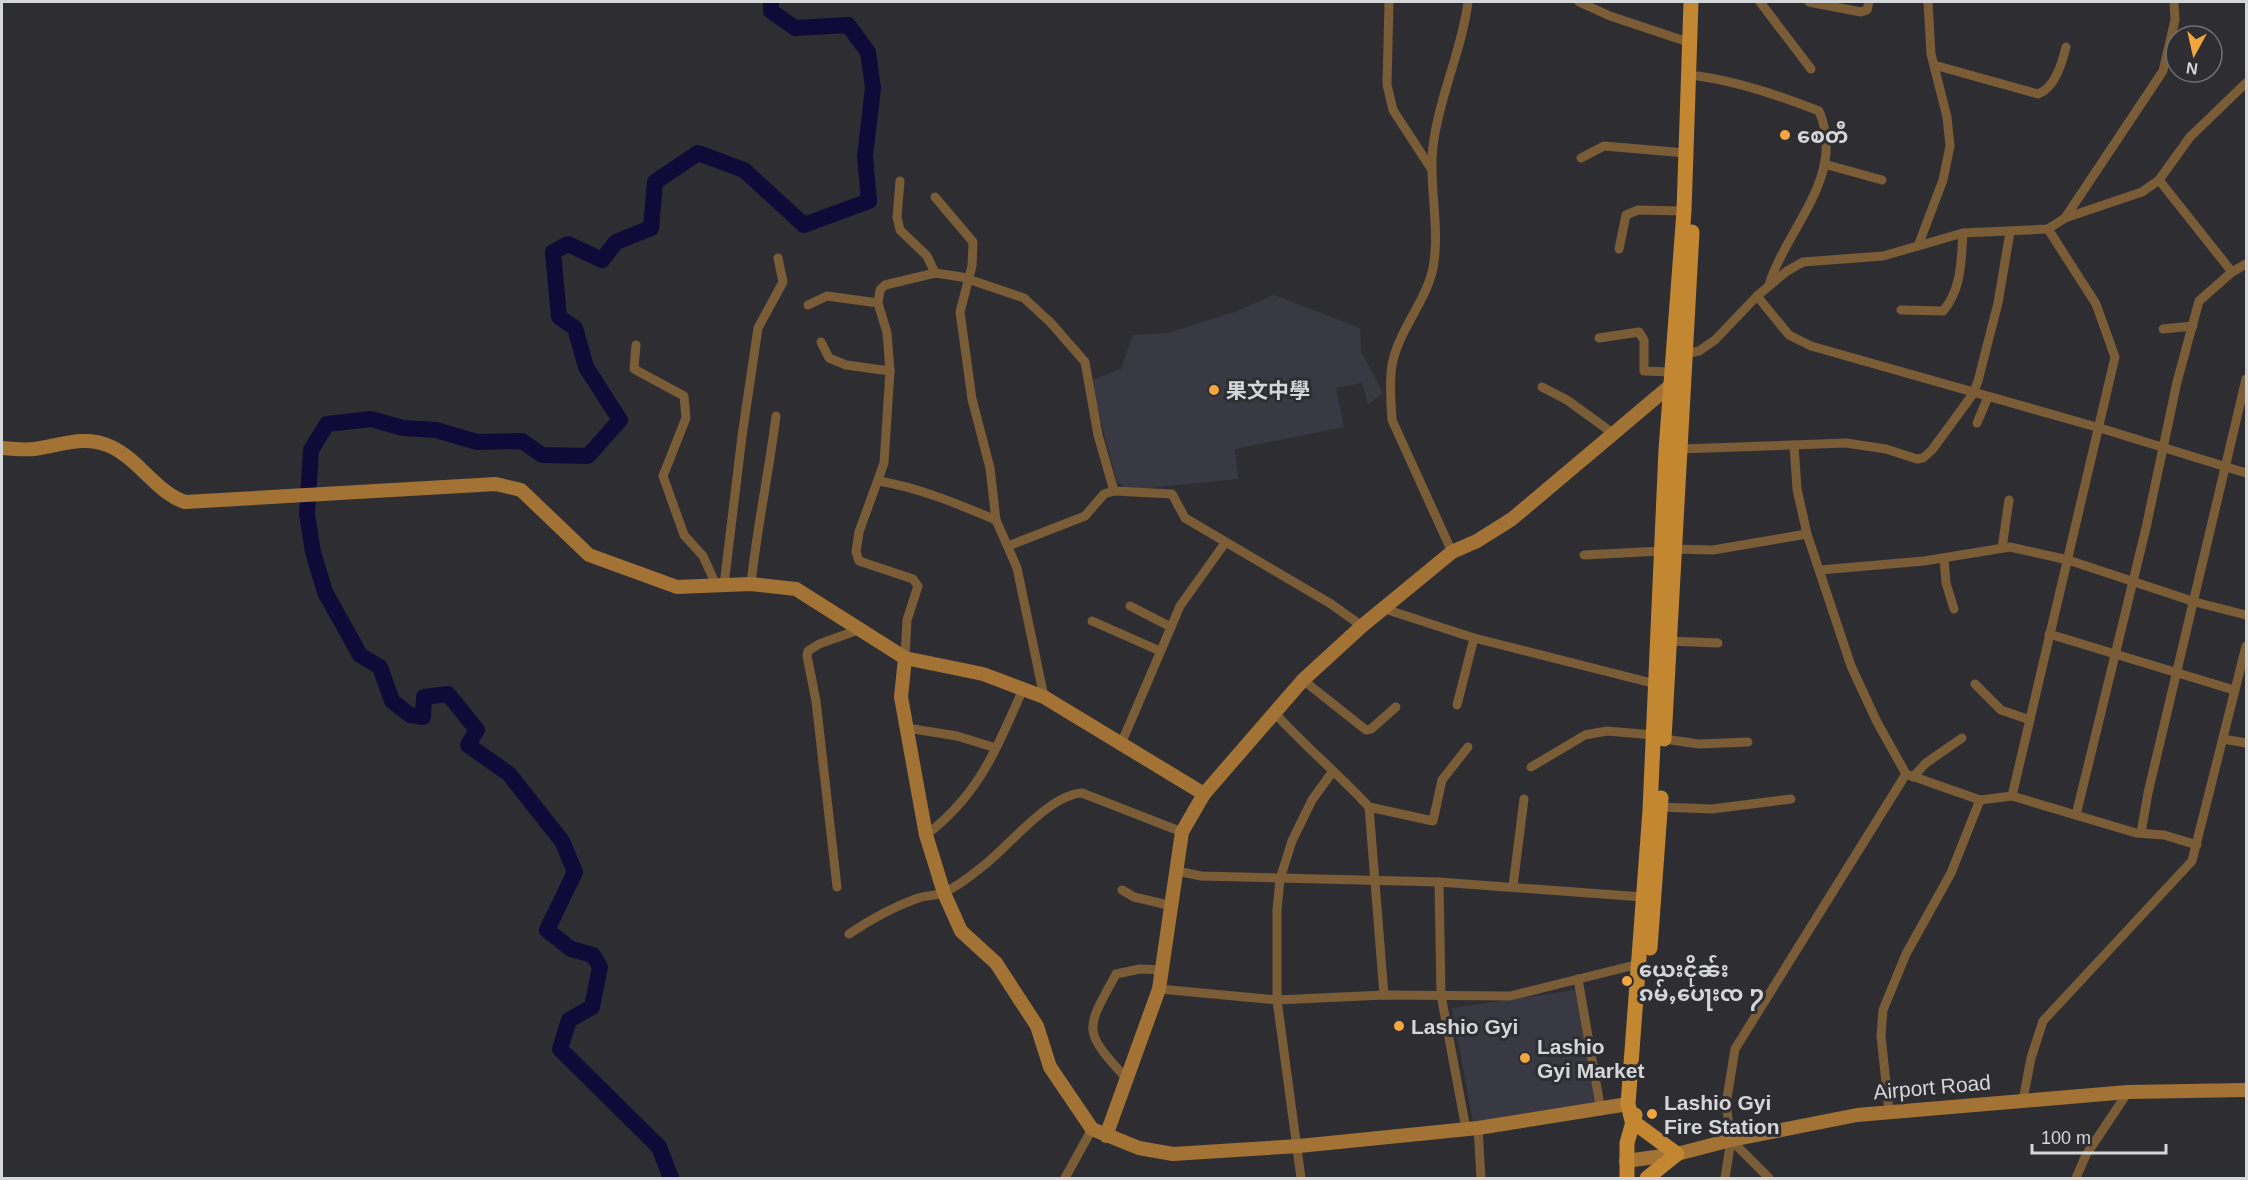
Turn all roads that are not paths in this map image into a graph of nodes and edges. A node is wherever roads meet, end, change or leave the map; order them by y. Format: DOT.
graph roads {
  1 [pos="1389,2"];
  2 [pos="1468,2"];
  3 [pos="1579,2"];
  4 [pos="1691,2"];
  5 [pos="1700,2"];
  6 [pos="1760,2"];
  7 [pos="1809,2"];
  8 [pos="1869,2"];
  9 [pos="1929,2"];
  10 [pos="2174,2"];
  11 [pos="1820,3"];
  12 [pos="1691,43"];
  13 [pos="2066,47"];
  14 [pos="1934,65"];
  15 [pos="1811,69"];
  16 [pos="1698,76"];
  17 [pos="2247,83"];
  18 [pos="1686,153"];
  19 [pos="1581,158"];
  20 [pos="1824,164"];
  21 [pos="1432,170"];
  22 [pos="1882,180"];
  23 [pos="2159,180"];
  24 [pos="900,181"];
  25 [pos="935,197"];
  26 [pos="1684,211"];
  27 [pos="2065,218"];
  28 [pos="2048,229"];
  29 [pos="2010,231"];
  30 [pos="1964,233"];
  31 [pos="1918,246"];
  32 [pos="1619,249"];
  33 [pos="778,258"];
  34 [pos="2247,264"];
  35 [pos="2232,272"];
  36 [pos="935,273"];
  37 [pos="968,279"];
  38 [pos="1769,285"];
  39 [pos="1757,296"];
  40 [pos="878,303"];
  41 [pos="808,305"];
  42 [pos="1901,310"];
  43 [pos="2193,326"];
  44 [pos="2163,329"];
  45 [pos="1599,338"];
  46 [pos="821,342"];
  47 [pos="636,345"];
  48 [pos="1685,354"];
  49 [pos="890,371"];
  50 [pos="1671,379"];
  51 [pos="2247,379"];
  52 [pos="1542,387"];
  53 [pos="1973,393"];
  54 [pos="1988,397"];
  55 [pos="776,416"];
  56 [pos="1977,423"];
  57 [pos="2100,428"];
  58 [pos="1614,434"];
  59 [pos="1794,445"];
  60 [pos="2,448"];
  61 [pos="1680,448"];
  62 [pos="2164,449"];
  63 [pos="2225,468"];
  64 [pos="2247,473"];
  65 [pos="879,481"];
  66 [pos="1114,491"];
  67 [pos="2009,500"];
  68 [pos="996,520"];
  69 [pos="1807,534"];
  70 [pos="1225,543"];
  71 [pos="1008,546"];
  72 [pos="2002,548"];
  73 [pos="1668,550"];
  74 [pos="1452,552"];
  75 [pos="1584,555"];
  76 [pos="1944,558"];
  77 [pos="2068,560"];
  78 [pos="1820,570"];
  79 [pos="2133,582"];
  80 [pos="752,584"];
  81 [pos="720,586"];
  82 [pos="2195,602"];
  83 [pos="1130,606"];
  84 [pos="1385,609"];
  85 [pos="1954,609"];
  86 [pos="2247,615"];
  87 [pos="1092,621"];
  88 [pos="1362,626"];
  89 [pos="1171,627"];
  90 [pos="861,629"];
  91 [pos="2049,634"];
  92 [pos="1474,638"];
  93 [pos="1669,641"];
  94 [pos="1718,643"];
  95 [pos="2247,646"];
  96 [pos="1160,651"];
  97 [pos="2115,654"];
  98 [pos="905,658"];
  99 [pos="2178,672"];
  100 [pos="1303,680"];
  101 [pos="1656,684"];
  102 [pos="1975,684"];
  103 [pos="1023,689"];
  104 [pos="2234,690"];
  105 [pos="1044,697"];
  106 [pos="1457,705"];
  107 [pos="1396,706"];
  108 [pos="1274,712"];
  109 [pos="2030,720"];
  110 [pos="907,728"];
  111 [pos="1659,737"];
  112 [pos="1962,738"];
  113 [pos="2223,739"];
  114 [pos="1748,742"];
  115 [pos="2247,743"];
  116 [pos="1121,744"];
  117 [pos="1468,747"];
  118 [pos="996,748"];
  119 [pos="1532,767"];
  120 [pos="1333,771"];
  121 [pos="1910,776"];
  122 [pos="1204,794"];
  123 [pos="2012,796"];
  124 [pos="1524,799"];
  125 [pos="1791,799"];
  126 [pos="1980,800"];
  127 [pos="1369,807"];
  128 [pos="1660,807"];
  129 [pos="2076,815"];
  130 [pos="1182,832"];
  131 [pos="2141,833"];
  132 [pos="926,835"];
  133 [pos="2197,845"];
  134 [pos="1177,872"];
  135 [pos="1280,879"];
  136 [pos="1373,882"];
  137 [pos="1439,882"];
  138 [pos="1513,886"];
  139 [pos="837,887"];
  140 [pos="1122,890"];
  141 [pos="944,893"];
  142 [pos="1643,897"];
  143 [pos="1172,906"];
  144 [pos="849,934"];
  145 [pos="1639,963"];
  146 [pos="1162,970"];
  147 [pos="1578,979"];
  148 [pos="1160,989"];
  149 [pos="1384,995"];
  150 [pos="1441,995"];
  151 [pos="1277,1000"];
  152 [pos="1126,1078"];
  153 [pos="2247,1089"];
  154 [pos="2128,1092"];
  155 [pos="2023,1100"];
  156 [pos="1628,1104"];
  157 [pos="1601,1111"];
  158 [pos="1889,1111"];
  159 [pos="1632,1121"];
  160 [pos="1472,1128"];
  161 [pos="1092,1129"];
  162 [pos="1106,1136"];
  163 [pos="1731,1140"];
  164 [pos="1299,1146"];
  165 [pos="1677,1154"];
  166 [pos="1626,1161"];
  167 [pos="1065,1179"];
  168 [pos="1301,1179"];
  169 [pos="1481,1179"];
  170 [pos="1627,1179"];
  171 [pos="1647,1179"];
  172 [pos="1725,1179"];
  173 [pos="1769,1179"];
  174 [pos="2076,1179"];
  1 -- 21 [label="street"];
  2 -- 21 [label="street"];
  3 -- 12 [label="street"];
  4 -- 12 [label="main road"];
  5 -- 16 [label="main road"];
  6 -- 15 [label="street"];
  7 -- 11 [label="street"];
  8 -- 11 [label="street"];
  9 -- 14 [label="street"];
  10 -- 27 [label="street"];
  12 -- 18 [label="main road"];
  13 -- 14 [label="street"];
  14 -- 31 [label="street"];
  16 -- 20 [label="street"];
  16 -- 48 [label="main road"];
  17 -- 23 [label="street"];
  18 -- 19 [label="street"];
  18 -- 26 [label="main road"];
  20 -- 22 [label="street"];
  20 -- 38 [label="street"];
  21 -- 74 [label="street"];
  23 -- 27 [label="street"];
  23 -- 35 [label="street"];
  24 -- 36 [label="street"];
  25 -- 37 [label="street"];
  26 -- 32 [label="street"];
  26 -- 50 [label="main road"];
  27 -- 28 [label="street"];
  28 -- 29 [label="street"];
  28 -- 57 [label="street"];
  29 -- 30 [label="street"];
  29 -- 53 [label="street"];
  30 -- 31 [label="street"];
  30 -- 42 [label="street"];
  31 -- 38 [label="street"];
  33 -- 81 [label="street"];
  34 -- 35 [label="street"];
  35 -- 43 [label="street"];
  36 -- 37 [label="street"];
  36 -- 40 [label="street"];
  37 -- 66 [label="street"];
  37 -- 68 [label="street"];
  38 -- 39 [label="street"];
  39 -- 48 [label="street"];
  39 -- 53 [label="street"];
  40 -- 41 [label="street"];
  40 -- 49 [label="street"];
  43 -- 44 [label="street"];
  43 -- 62 [label="street"];
  45 -- 50 [label="street"];
  46 -- 49 [label="street"];
  47 -- 81 [label="street"];
  48 -- 61 [label="main road"];
  49 -- 65 [label="street"];
  50 -- 58 [label="street"];
  50 -- 73 [label="main road"];
  51 -- 63 [label="street"];
  52 -- 58 [label="street"];
  53 -- 54 [label="street"];
  53 -- 59 [label="street"];
  54 -- 56 [label="street"];
  54 -- 57 [label="street"];
  55 -- 80 [label="street"];
  57 -- 62 [label="street"];
  57 -- 77 [label="street"];
  58 -- 74 [label="street"];
  59 -- 61 [label="street"];
  59 -- 69 [label="street"];
  60 -- 81 [label="street"];
  61 -- 73 [label="main road"];
  62 -- 63 [label="street"];
  62 -- 79 [label="street"];
  63 -- 64 [label="street"];
  63 -- 82 [label="street"];
  65 -- 68 [label="street"];
  65 -- 98 [label="street"];
  66 -- 70 [label="street"];
  66 -- 71 [label="street"];
  67 -- 72 [label="street"];
  68 -- 71 [label="street"];
  69 -- 73 [label="street"];
  69 -- 78 [label="street"];
  70 -- 88 [label="street"];
  70 -- 89 [label="street"];
  71 -- 105 [label="street"];
  72 -- 76 [label="street"];
  72 -- 77 [label="street"];
  73 -- 75 [label="street"];
  73 -- 93 [label="main road"];
  73 -- 101 [label="main road"];
  74 -- 84 [label="street"];
  76 -- 78 [label="street"];
  76 -- 85 [label="street"];
  77 -- 79 [label="street"];
  77 -- 91 [label="street"];
  78 -- 121 [label="street"];
  79 -- 82 [label="street"];
  79 -- 97 [label="street"];
  80 -- 81 [label="street"];
  80 -- 90 [label="street"];
  82 -- 86 [label="street"];
  82 -- 99 [label="street"];
  83 -- 89 [label="street"];
  84 -- 88 [label="street"];
  84 -- 92 [label="street"];
  87 -- 96 [label="street"];
  88 -- 100 [label="street"];
  89 -- 96 [label="street"];
  90 -- 98 [label="street"];
  90 -- 139 [label="street"];
  91 -- 97 [label="street"];
  91 -- 109 [label="street"];
  92 -- 101 [label="street"];
  92 -- 106 [label="street"];
  93 -- 94 [label="street"];
  93 -- 111 [label="main road"];
  95 -- 104 [label="street"];
  96 -- 116 [label="street"];
  97 -- 99 [label="street"];
  97 -- 129 [label="street"];
  98 -- 103 [label="street"];
  98 -- 110 [label="street"];
  99 -- 104 [label="street"];
  99 -- 131 [label="street"];
  100 -- 107 [label="street"];
  100 -- 108 [label="street"];
  101 -- 111 [label="main road"];
  102 -- 109 [label="street"];
  103 -- 105 [label="street"];
  103 -- 118 [label="street"];
  104 -- 113 [label="street"];
  105 -- 116 [label="street"];
  108 -- 120 [label="street"];
  108 -- 122 [label="street"];
  109 -- 123 [label="street"];
  110 -- 118 [label="street"];
  110 -- 132 [label="street"];
  111 -- 114 [label="street"];
  111 -- 119 [label="street"];
  111 -- 128 [label="main road"];
  111 -- 142 [label="main road"];
  112 -- 121 [label="street"];
  113 -- 115 [label="street"];
  113 -- 133 [label="street"];
  116 -- 122 [label="street"];
  117 -- 127 [label="street"];
  118 -- 132 [label="street"];
  120 -- 127 [label="street"];
  120 -- 135 [label="street"];
  121 -- 126 [label="street"];
  121 -- 163 [label="street"];
  122 -- 130 [label="street"];
  123 -- 126 [label="street"];
  123 -- 129 [label="street"];
  124 -- 138 [label="street"];
  125 -- 128 [label="street"];
  126 -- 158 [label="street"];
  127 -- 136 [label="street"];
  128 -- 159 [label="main road"];
  129 -- 131 [label="street"];
  130 -- 134 [label="street"];
  130 -- 141 [label="street"];
  131 -- 133 [label="street"];
  132 -- 141 [label="street"];
  133 -- 155 [label="street"];
  134 -- 135 [label="street"];
  134 -- 143 [label="street"];
  135 -- 136 [label="street"];
  135 -- 151 [label="street"];
  136 -- 137 [label="street"];
  136 -- 149 [label="street"];
  137 -- 138 [label="street"];
  137 -- 150 [label="street"];
  138 -- 142 [label="street"];
  140 -- 143 [label="street"];
  141 -- 144 [label="street"];
  141 -- 161 [label="street"];
  142 -- 145 [label="main road"];
  143 -- 146 [label="street"];
  145 -- 147 [label="street"];
  145 -- 156 [label="main road"];
  146 -- 148 [label="street"];
  146 -- 152 [label="street"];
  147 -- 150 [label="street"];
  147 -- 157 [label="street"];
  148 -- 151 [label="street"];
  148 -- 152 [label="street"];
  149 -- 150 [label="street"];
  149 -- 151 [label="street"];
  150 -- 160 [label="street"];
  151 -- 164 [label="street"];
  152 -- 162 [label="street"];
  153 -- 154 [label="street, Airport Road"];
  154 -- 155 [label="street, Airport Road"];
  154 -- 174 [label="street"];
  155 -- 158 [label="street, Airport Road"];
  156 -- 157 [label="street"];
  156 -- 159 [label="main road"];
  157 -- 160 [label="street"];
  158 -- 163 [label="street, Airport Road"];
  159 -- 165 [label="main road"];
  159 -- 166 [label="main road"];
  160 -- 164 [label="street"];
  160 -- 169 [label="street"];
  161 -- 162 [label="street"];
  161 -- 167 [label="street"];
  162 -- 164 [label="street"];
  163 -- 165 [label="street, Airport Road"];
  163 -- 172 [label="street"];
  163 -- 173 [label="street"];
  164 -- 168 [label="street"];
  165 -- 166 [label="street, Airport Road"];
  165 -- 171 [label="main road"];
  166 -- 170 [label="main road"];
}
